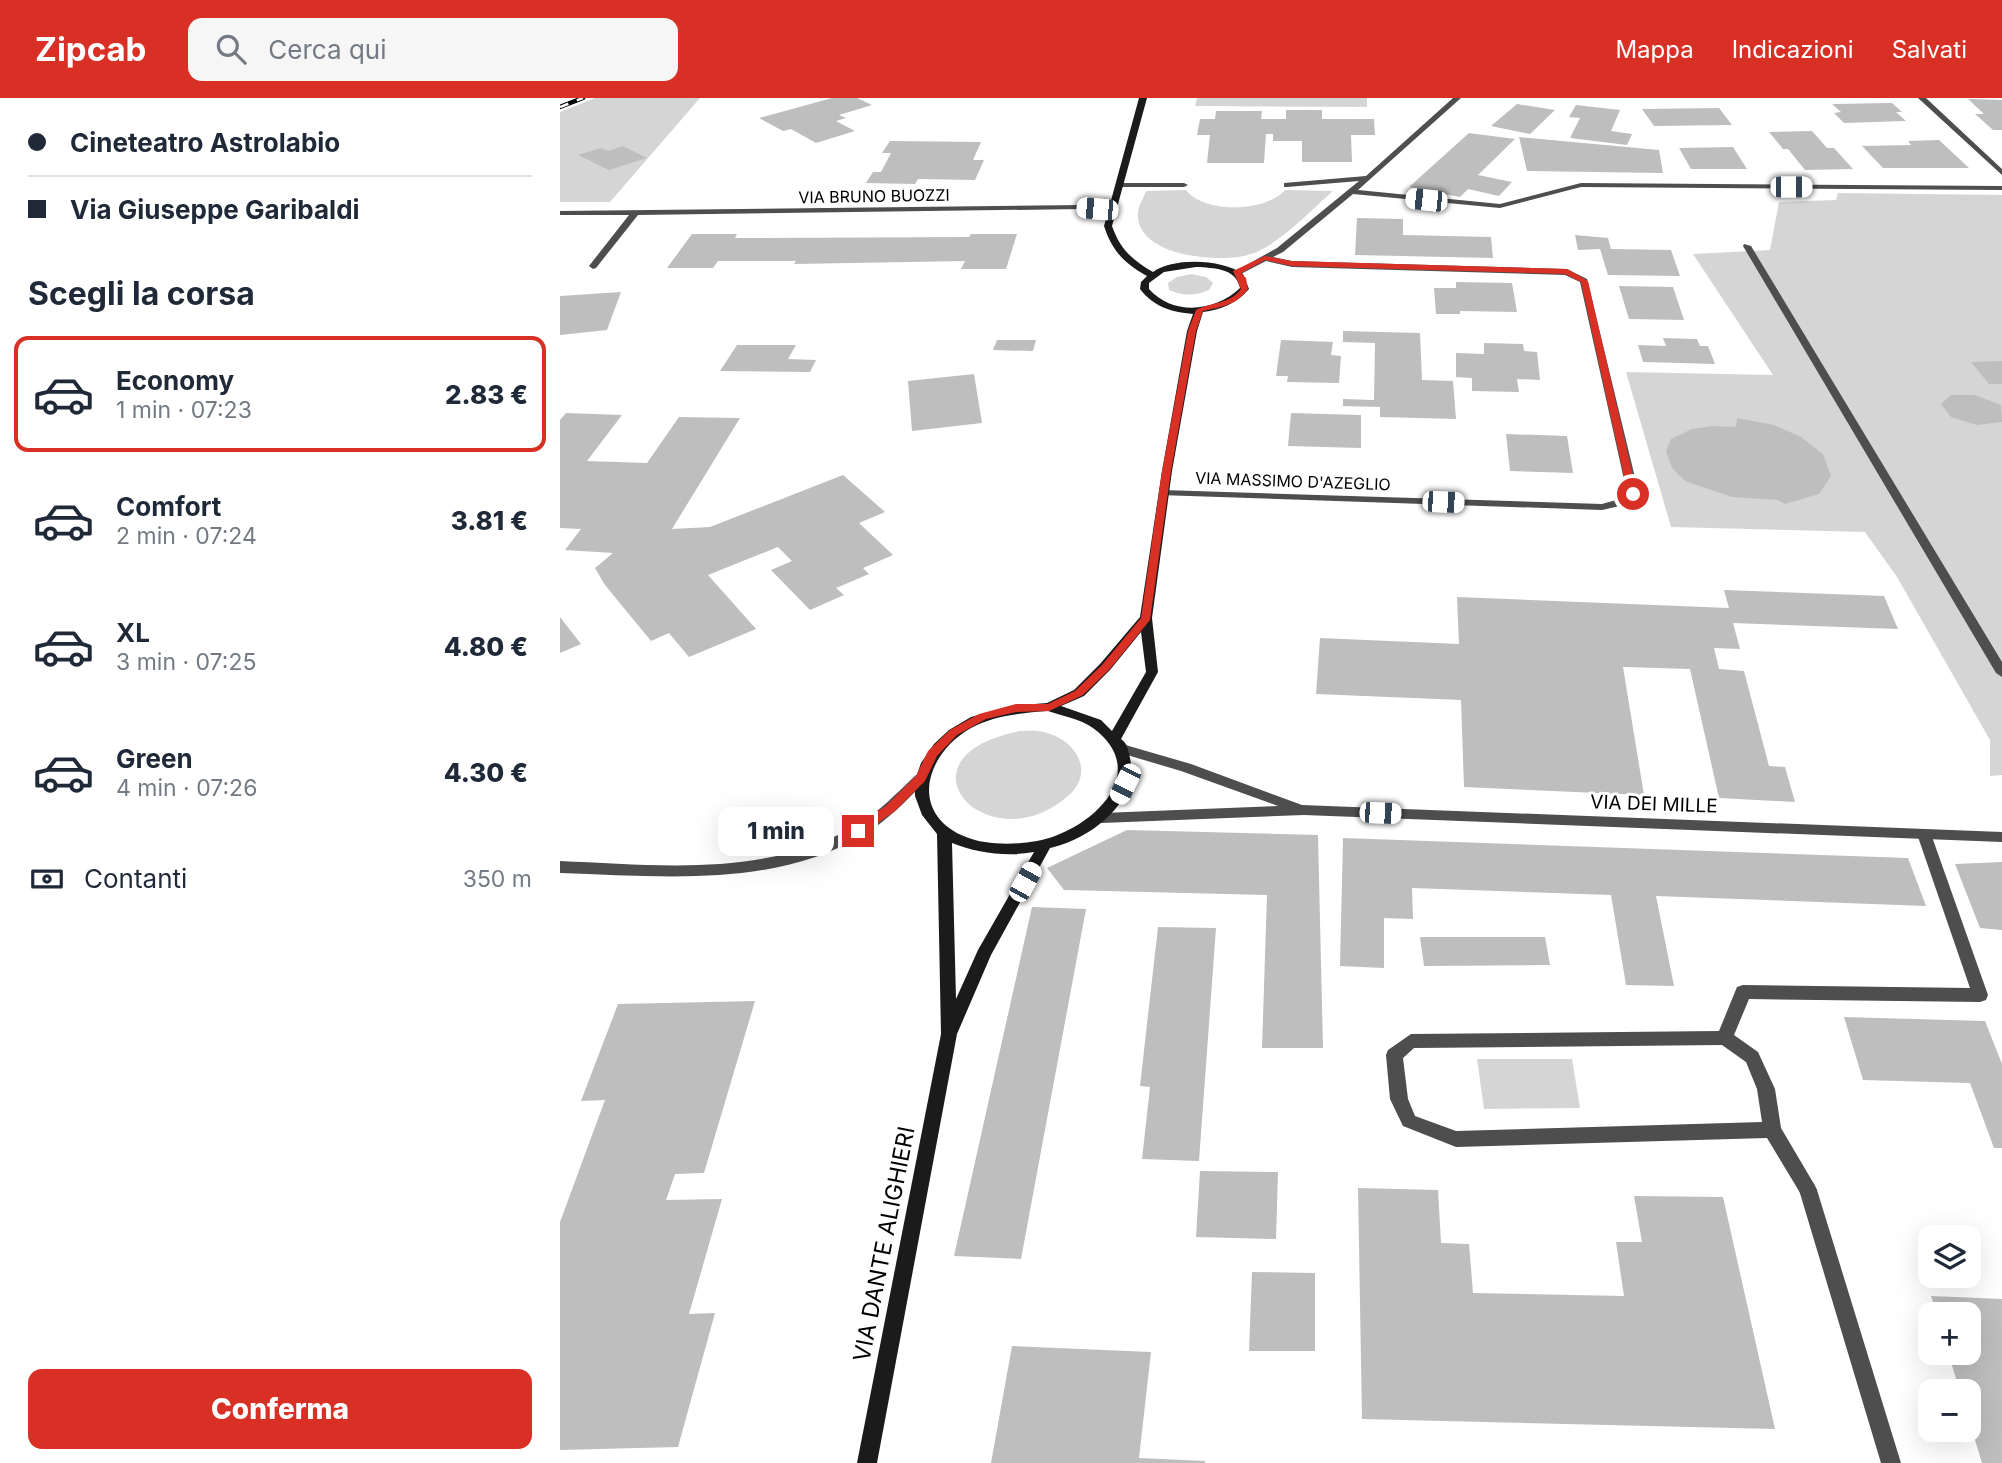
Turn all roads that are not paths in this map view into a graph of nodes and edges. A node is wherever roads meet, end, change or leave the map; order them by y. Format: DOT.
graph roads {
  1 [pos="1143,98"];
  2 [pos="1457,98"];
  3 [pos="1922,98"];
  4 [pos="2002,173"];
  5 [pos="1368,178"];
  6 [pos="1119,185"];
  7 [pos="1184,185"];
  8 [pos="1287,185"];
  9 [pos="2002,188"];
  10 [pos="1352,192"];
  11 [pos="1112,210"];
  12 [pos="560,213"];
  13 [pos="635,213"];
  14 [pos="1747,246"];
  15 [pos="1265,258"];
  16 [pos="593,266"];
  17 [pos="1236,273"];
  18 [pos="1152,275"];
  19 [pos="1199,310"];
  20 [pos="1163,493"];
  21 [pos="1146,618"];
  22 [pos="2002,673"];
  23 [pos="1049,707"];
  24 [pos="1119,744"];
  25 [pos="921,778"];
  26 [pos="1304,810"];
  27 [pos="1102,818"];
  28 [pos="944,832"];
  29 [pos="1924,834"];
  30 [pos="2002,837"];
  31 [pos="1044,846"];
  32 [pos="560,867"];
  33 [pos="949,1034"];
  34 [pos="1725,1038"];
  35 [pos="1772,1130"];
  36 [pos="867,1463"];
  37 [pos="1891,1463"];
  1 -- 6 [label="street"];
  2 -- 5 [label="street"];
  3 -- 4 [label="street"];
  5 -- 8 [label="street"];
  5 -- 10 [label="street"];
  6 -- 7 [label="street"];
  6 -- 11 [label="street"];
  9 -- 10 [label="street"];
  10 -- 15 [label="street"];
  11 -- 13 [label="street, VIA BRUNO BUOZZI"];
  11 -- 18 [label="street"];
  12 -- 13 [label="street, VIA BRUNO BUOZZI"];
  13 -- 16 [label="street"];
  14 -- 22 [label="street"];
  15 -- 17 [label="street"];
  15 -- 20 [label="street, VIA MASSIMO D'AZEGLIO"];
  17 -- 18 [label="street"];
  17 -- 19 [label="street"];
  18 -- 19 [label="street"];
  19 -- 20 [label="street"];
  20 -- 21 [label="street"];
  21 -- 23 [label="street"];
  21 -- 24 [label="street"];
  23 -- 24 [label="street"];
  23 -- 25 [label="street"];
  24 -- 26 [label="street, VIA DEI MILLE"];
  24 -- 27 [label="street"];
  25 -- 28 [label="street"];
  25 -- 32 [label="street"];
  26 -- 27 [label="street, VIA DEI MILLE"];
  26 -- 29 [label="street, VIA DEI MILLE"];
  27 -- 31 [label="street"];
  28 -- 31 [label="street"];
  28 -- 33 [label="street, VIA DANTE ALIGHIERI"];
  29 -- 30 [label="street, VIA DEI MILLE"];
  29 -- 34 [label="street"];
  31 -- 33 [label="street, VIA DANTE ALIGHIERI"];
  33 -- 36 [label="street, VIA DANTE ALIGHIERI"];
  34 -- 35 [label="street"];
  34 -- 35 [label="street"];
  35 -- 37 [label="street"];
}
